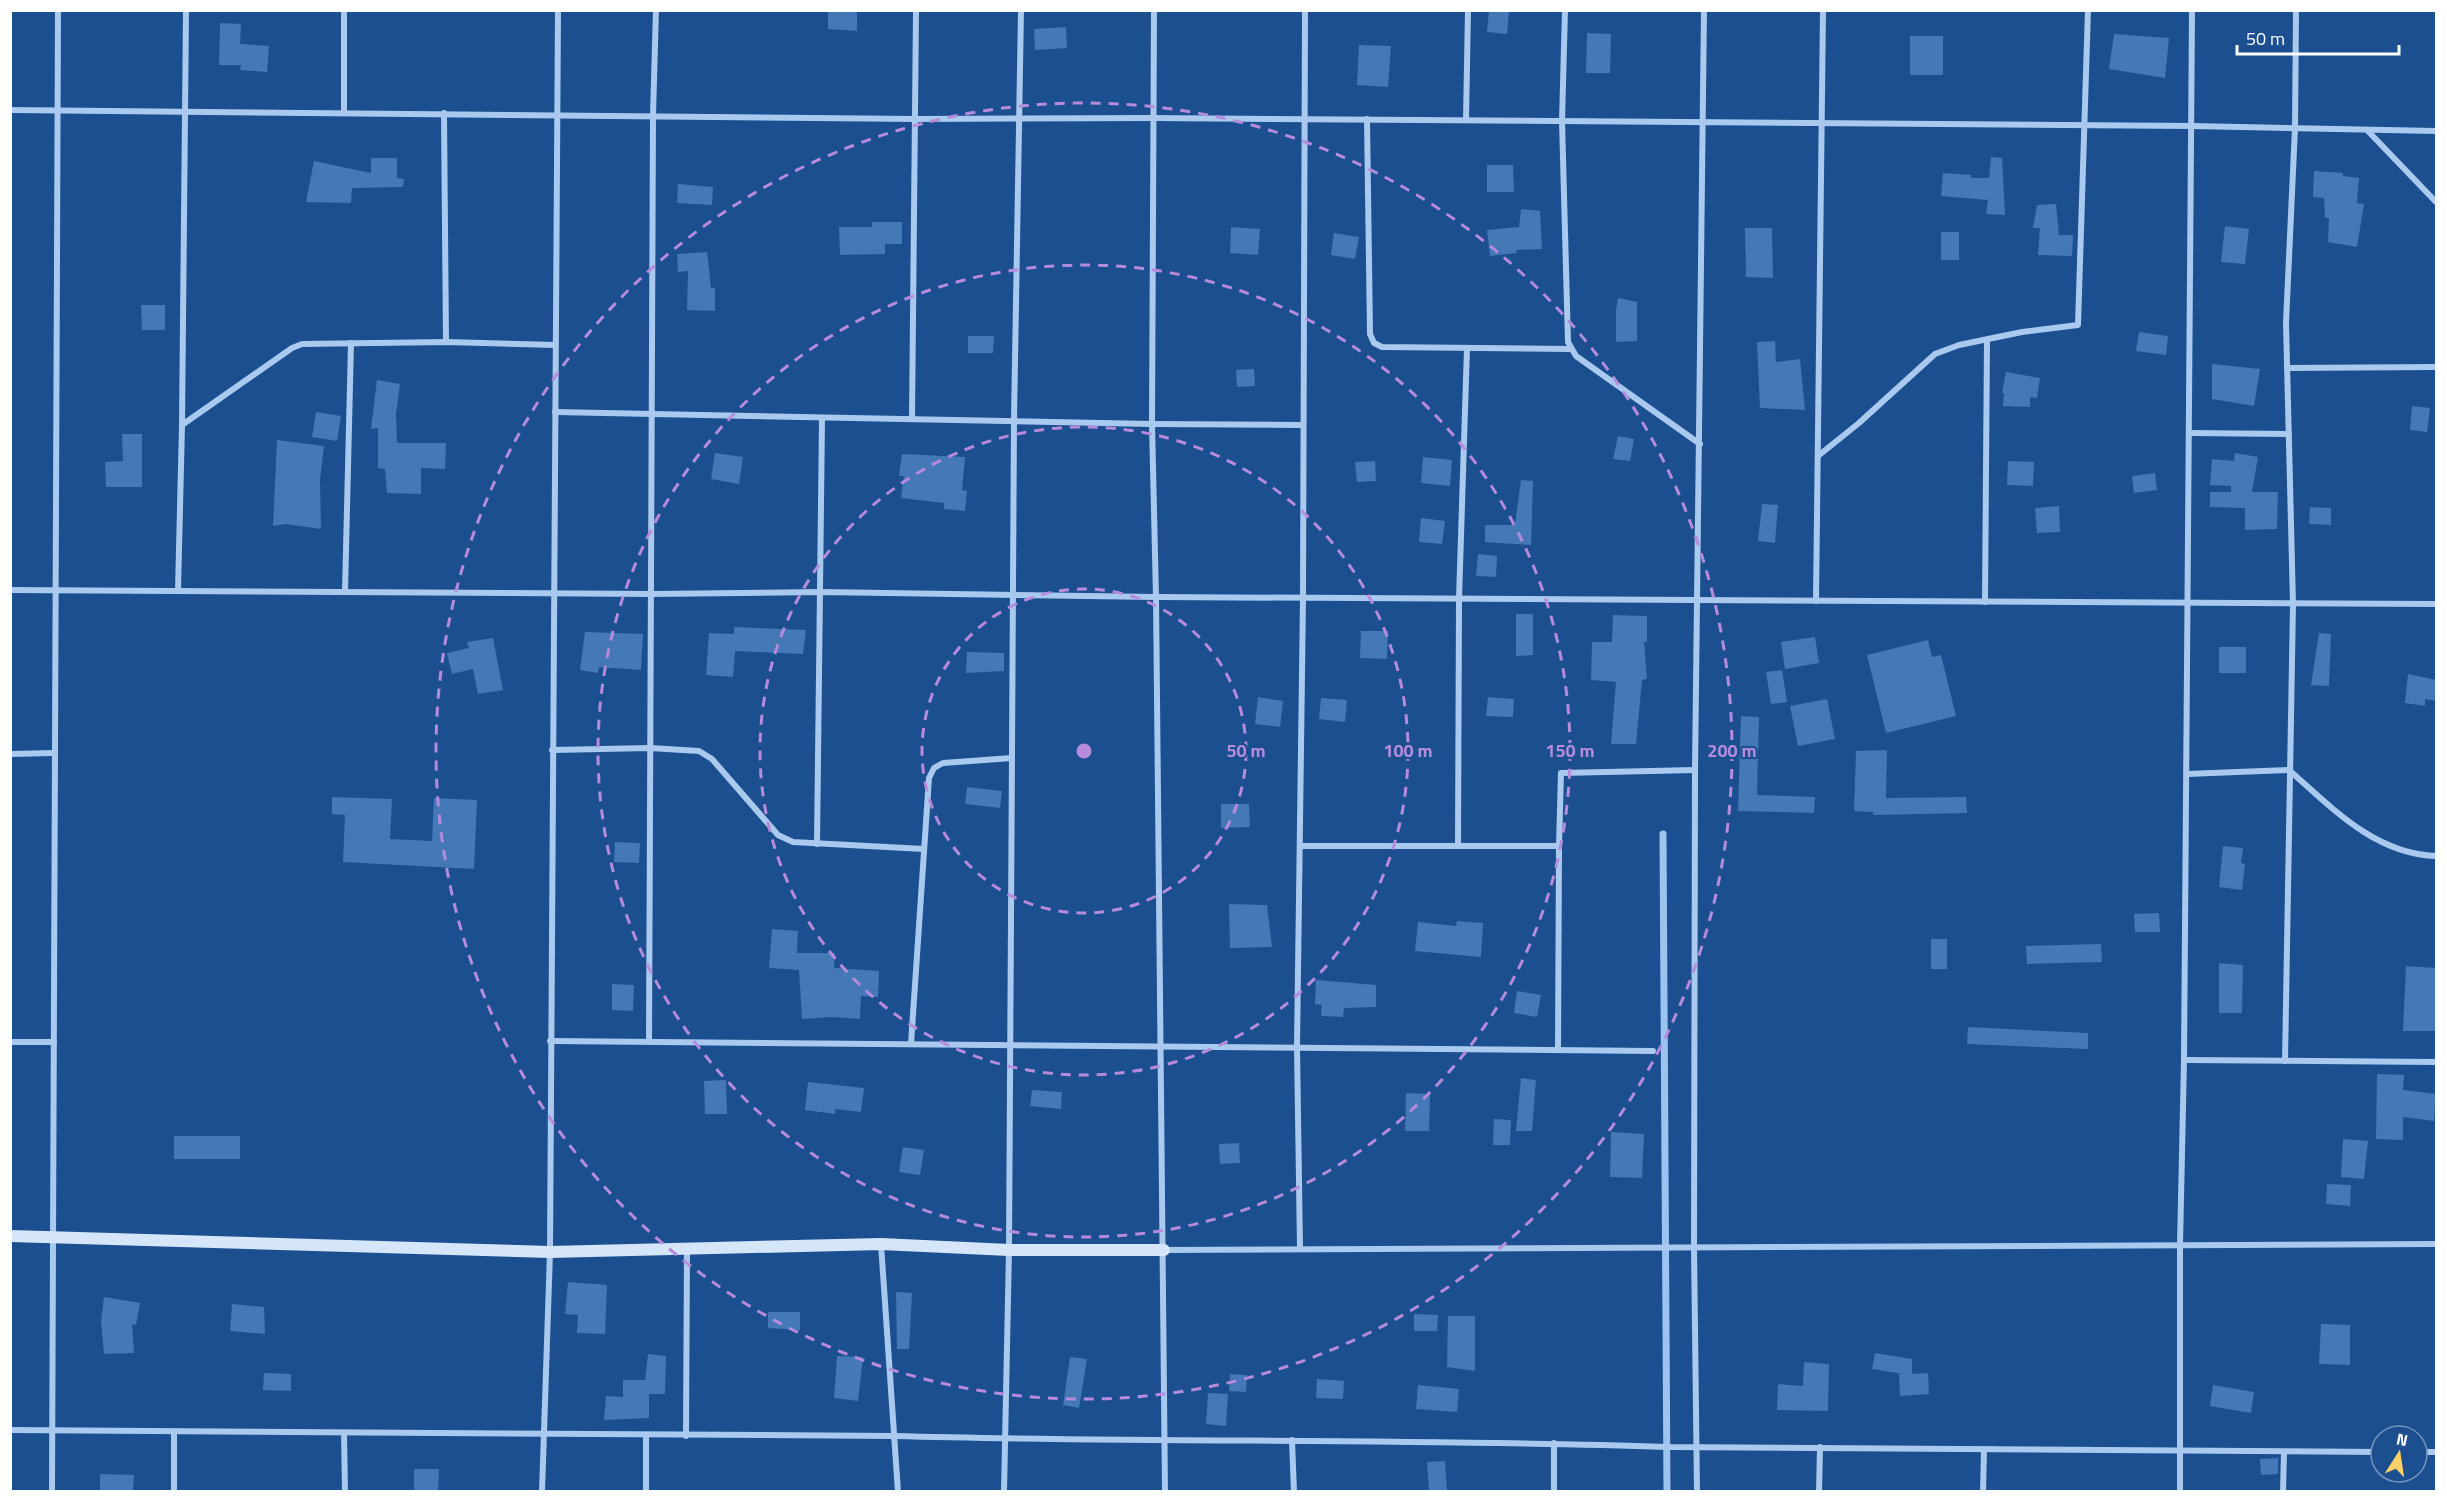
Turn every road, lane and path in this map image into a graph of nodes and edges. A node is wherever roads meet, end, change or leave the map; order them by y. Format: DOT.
graph roads {
  1 [pos="58,10"];
  2 [pos="186,10"];
  3 [pos="344,10"];
  4 [pos="558,10"];
  5 [pos="656,10"];
  6 [pos="916,10"];
  7 [pos="1021,10"];
  8 [pos="1154,10"];
  9 [pos="1305,10"];
  10 [pos="1468,10"];
  11 [pos="1565,10"];
  12 [pos="1704,10"];
  13 [pos="1823,10"];
  14 [pos="2088,10"];
  15 [pos="2192,10"];
  16 [pos="2296,10"];
  17 [pos="10,110"];
  18 [pos="57,110"];
  19 [pos="185,111"];
  20 [pos="344,112"];
  21 [pos="444,113"];
  22 [pos="557,114"];
  23 [pos="653,115"];
  24 [pos="1021,117"];
  25 [pos="1153,118"];
  26 [pos="915,119"];
  27 [pos="1304,119"];
  28 [pos="1367,120"];
  29 [pos="1466,120"];
  30 [pos="1562,121"];
  31 [pos="1702,122"];
  32 [pos="1822,123"];
  33 [pos="2085,125"];
  34 [pos="2192,126"];
  35 [pos="2295,128"];
  36 [pos="2367,130"];
  37 [pos="2436,131"];
  38 [pos="2436,202"];
  39 [pos="1987,339"];
  40 [pos="446,342"];
  41 [pos="351,343"];
  42 [pos="555,345"];
  43 [pos="1467,348"];
  44 [pos="1570,349"];
  45 [pos="2436,367"];
  46 [pos="2287,368"];
  47 [pos="555,412"];
  48 [pos="652,414"];
  49 [pos="822,418"];
  50 [pos="912,419"];
  51 [pos="1014,420"];
  52 [pos="1152,424"];
  53 [pos="1303,424"];
  54 [pos="182,425"];
  55 [pos="2190,433"];
  56 [pos="2289,434"];
  57 [pos="1700,444"];
  58 [pos="1818,456"];
  59 [pos="10,590"];
  60 [pos="55,590"];
  61 [pos="178,591"];
  62 [pos="345,592"];
  63 [pos="820,592"];
  64 [pos="553,593"];
  65 [pos="651,594"];
  66 [pos="1014,596"];
  67 [pos="1156,597"];
  68 [pos="1303,598"];
  69 [pos="1459,599"];
  70 [pos="1698,601"];
  71 [pos="1816,601"];
  72 [pos="1985,602"];
  73 [pos="2188,603"];
  74 [pos="2293,604"];
  75 [pos="2436,604"];
  76 [pos="650,748"];
  77 [pos="552,750"];
  78 [pos="54,753"];
  79 [pos="10,754"];
  80 [pos="1012,758"];
  81 [pos="1695,770"];
  82 [pos="2289,770"];
  83 [pos="2187,774"];
  84 [pos="818,844"];
  85 [pos="1300,846"];
  86 [pos="1458,846"];
  87 [pos="1559,846"];
  88 [pos="924,849"];
  89 [pos="2436,856"];
  90 [pos="550,1041"];
  91 [pos="10,1042"];
  92 [pos="54,1042"];
  93 [pos="649,1042"];
  94 [pos="911,1044"];
  95 [pos="1010,1045"];
  96 [pos="1162,1045"];
  97 [pos="1297,1047"];
  98 [pos="1558,1050"];
  99 [pos="1653,1051"];
  100 [pos="2184,1060"];
  101 [pos="2285,1061"];
  102 [pos="2436,1062"];
  103 [pos="10,1236"];
  104 [pos="54,1236"];
  105 [pos="881,1244"];
  106 [pos="2436,1244"];
  107 [pos="2180,1245"];
  108 [pos="1694,1247"];
  109 [pos="1300,1249"];
  110 [pos="687,1250"];
  111 [pos="1009,1250"];
  112 [pos="1164,1250"];
  113 [pos="550,1252"];
  114 [pos="10,1430"];
  115 [pos="52,1431"];
  116 [pos="174,1432"];
  117 [pos="344,1433"];
  118 [pos="542,1435"];
  119 [pos="646,1436"];
  120 [pos="686,1436"];
  121 [pos="894,1436"];
  122 [pos="1005,1439"];
  123 [pos="1165,1440"];
  124 [pos="1292,1440"];
  125 [pos="1554,1443"];
  126 [pos="1697,1446"];
  127 [pos="1820,1447"];
  128 [pos="1984,1449"];
  129 [pos="2179,1451"];
  130 [pos="2284,1452"];
  131 [pos="2369,1452"];
  132 [pos="52,1491"];
  133 [pos="174,1491"];
  134 [pos="345,1491"];
  135 [pos="542,1491"];
  136 [pos="646,1491"];
  137 [pos="897,1491"];
  138 [pos="1004,1491"];
  139 [pos="1165,1491"];
  140 [pos="1294,1491"];
  141 [pos="1554,1491"];
  142 [pos="1697,1491"];
  143 [pos="1819,1491"];
  144 [pos="1983,1491"];
  145 [pos="2180,1491"];
  146 [pos="2283,1491"];
  1 -- 18 [label="street"];
  2 -- 19 [label="street"];
  3 -- 20 [label="street"];
  4 -- 22 [label="street"];
  5 -- 23 [label="street"];
  6 -- 26 [label="street"];
  7 -- 24 [label="street"];
  8 -- 25 [label="street"];
  9 -- 27 [label="street"];
  10 -- 29 [label="street"];
  11 -- 30 [label="street"];
  12 -- 31 [label="street"];
  13 -- 32 [label="street"];
  14 -- 33 [label="street"];
  15 -- 34 [label="street"];
  16 -- 35 [label="street"];
  17 -- 18 [label="street"];
  18 -- 19 [label="street"];
  18 -- 60 [label="street"];
  19 -- 20 [label="street"];
  19 -- 54 [label="street"];
  20 -- 21 [label="street"];
  21 -- 22 [label="street"];
  21 -- 40 [label="street"];
  22 -- 23 [label="street"];
  22 -- 42 [label="street"];
  23 -- 26 [label="street"];
  23 -- 48 [label="street"];
  24 -- 25 [label="street"];
  24 -- 26 [label="street"];
  24 -- 51 [label="street"];
  25 -- 27 [label="street"];
  25 -- 52 [label="street"];
  26 -- 50 [label="street"];
  27 -- 28 [label="street"];
  27 -- 53 [label="street"];
  28 -- 29 [label="street"];
  28 -- 43 [label="street"];
  29 -- 30 [label="street"];
  30 -- 31 [label="street"];
  30 -- 44 [label="street"];
  31 -- 32 [label="street"];
  31 -- 57 [label="street"];
  32 -- 33 [label="street"];
  32 -- 58 [label="street"];
  33 -- 34 [label="street"];
  33 -- 39 [label="street"];
  34 -- 35 [label="street"];
  34 -- 55 [label="street"];
  35 -- 36 [label="street"];
  35 -- 46 [label="street"];
  36 -- 37 [label="street"];
  36 -- 38 [label="street"];
  39 -- 58 [label="street"];
  39 -- 72 [label="street"];
  40 -- 41 [label="street"];
  40 -- 42 [label="street"];
  41 -- 54 [label="street"];
  41 -- 62 [label="street"];
  42 -- 47 [label="street"];
  43 -- 44 [label="street"];
  43 -- 69 [label="street"];
  44 -- 57 [label="street"];
  45 -- 46 [label="street"];
  46 -- 56 [label="street"];
  47 -- 48 [label="street"];
  47 -- 64 [label="street"];
  48 -- 49 [label="street"];
  48 -- 65 [label="street"];
  49 -- 50 [label="street"];
  49 -- 63 [label="street"];
  50 -- 51 [label="street"];
  51 -- 52 [label="street"];
  51 -- 66 [label="street"];
  52 -- 53 [label="street"];
  52 -- 67 [label="street"];
  53 -- 68 [label="street"];
  54 -- 61 [label="street"];
  55 -- 56 [label="street"];
  55 -- 73 [label="street"];
  56 -- 74 [label="street"];
  57 -- 70 [label="street"];
  58 -- 71 [label="street"];
  59 -- 60 [label="street"];
  60 -- 61 [label="street"];
  60 -- 78 [label="street"];
  61 -- 62 [label="street"];
  62 -- 64 [label="street"];
  63 -- 65 [label="street"];
  63 -- 66 [label="street"];
  63 -- 84 [label="street"];
  64 -- 65 [label="street"];
  64 -- 77 [label="street"];
  65 -- 76 [label="street"];
  66 -- 67 [label="street"];
  66 -- 80 [label="street"];
  67 -- 68 [label="street"];
  67 -- 96 [label="street"];
  68 -- 69 [label="street"];
  68 -- 85 [label="street"];
  69 -- 70 [label="street"];
  69 -- 86 [label="street"];
  70 -- 71 [label="street"];
  70 -- 81 [label="street"];
  71 -- 72 [label="street"];
  72 -- 73 [label="street"];
  73 -- 74 [label="street"];
  73 -- 83 [label="street"];
  74 -- 75 [label="street"];
  74 -- 82 [label="street"];
  76 -- 77 [label="street"];
  76 -- 84 [label="street"];
  76 -- 93 [label="street"];
  77 -- 90 [label="street"];
  78 -- 79 [label="street"];
  78 -- 92 [label="street"];
  80 -- 88 [label="street"];
  80 -- 95 [label="street"];
  81 -- 87 [label="street"];
  81 -- 108 [label="street"];
  82 -- 83 [label="street"];
  82 -- 89 [label="street"];
  82 -- 101 [label="street"];
  83 -- 100 [label="street"];
  84 -- 88 [label="street"];
  85 -- 86 [label="street"];
  85 -- 97 [label="street"];
  86 -- 87 [label="street"];
  87 -- 98 [label="street"];
  88 -- 94 [label="street"];
  90 -- 93 [label="street"];
  90 -- 113 [label="street"];
  91 -- 92 [label="street"];
  92 -- 104 [label="street"];
  93 -- 94 [label="street"];
  94 -- 95 [label="street"];
  95 -- 96 [label="street"];
  95 -- 111 [label="street"];
  96 -- 97 [label="street"];
  96 -- 112 [label="street"];
  97 -- 98 [label="street"];
  97 -- 109 [label="street"];
  98 -- 99 [label="street"];
  100 -- 101 [label="street"];
  100 -- 107 [label="street"];
  101 -- 102 [label="street"];
  103 -- 104 [label="street"];
  104 -- 113 [label="street"];
  104 -- 115 [label="street"];
  105 -- 110 [label="street"];
  105 -- 111 [label="street"];
  105 -- 121 [label="street"];
  106 -- 107 [label="street"];
  107 -- 108 [label="street"];
  107 -- 129 [label="street"];
  108 -- 109 [label="street"];
  108 -- 126 [label="street"];
  109 -- 112 [label="street"];
  110 -- 113 [label="street"];
  110 -- 120 [label="street"];
  111 -- 112 [label="street"];
  111 -- 122 [label="street"];
  112 -- 123 [label="street"];
  113 -- 118 [label="street"];
  114 -- 115 [label="street"];
  115 -- 116 [label="street"];
  115 -- 132 [label="street"];
  116 -- 117 [label="street"];
  116 -- 133 [label="street"];
  117 -- 118 [label="street"];
  117 -- 134 [label="street"];
  118 -- 119 [label="street"];
  118 -- 135 [label="street"];
  119 -- 120 [label="street"];
  119 -- 136 [label="street"];
  120 -- 121 [label="street"];
  121 -- 122 [label="street"];
  121 -- 137 [label="street"];
  122 -- 123 [label="street"];
  122 -- 138 [label="street"];
  123 -- 124 [label="street"];
  123 -- 139 [label="street"];
  124 -- 125 [label="street"];
  124 -- 140 [label="street"];
  125 -- 126 [label="street"];
  125 -- 141 [label="street"];
  126 -- 127 [label="street"];
  126 -- 142 [label="street"];
  127 -- 128 [label="street"];
  127 -- 143 [label="street"];
  128 -- 129 [label="street"];
  128 -- 144 [label="street"];
  129 -- 130 [label="street"];
  129 -- 145 [label="street"];
  130 -- 131 [label="street"];
  130 -- 146 [label="street"];
}
